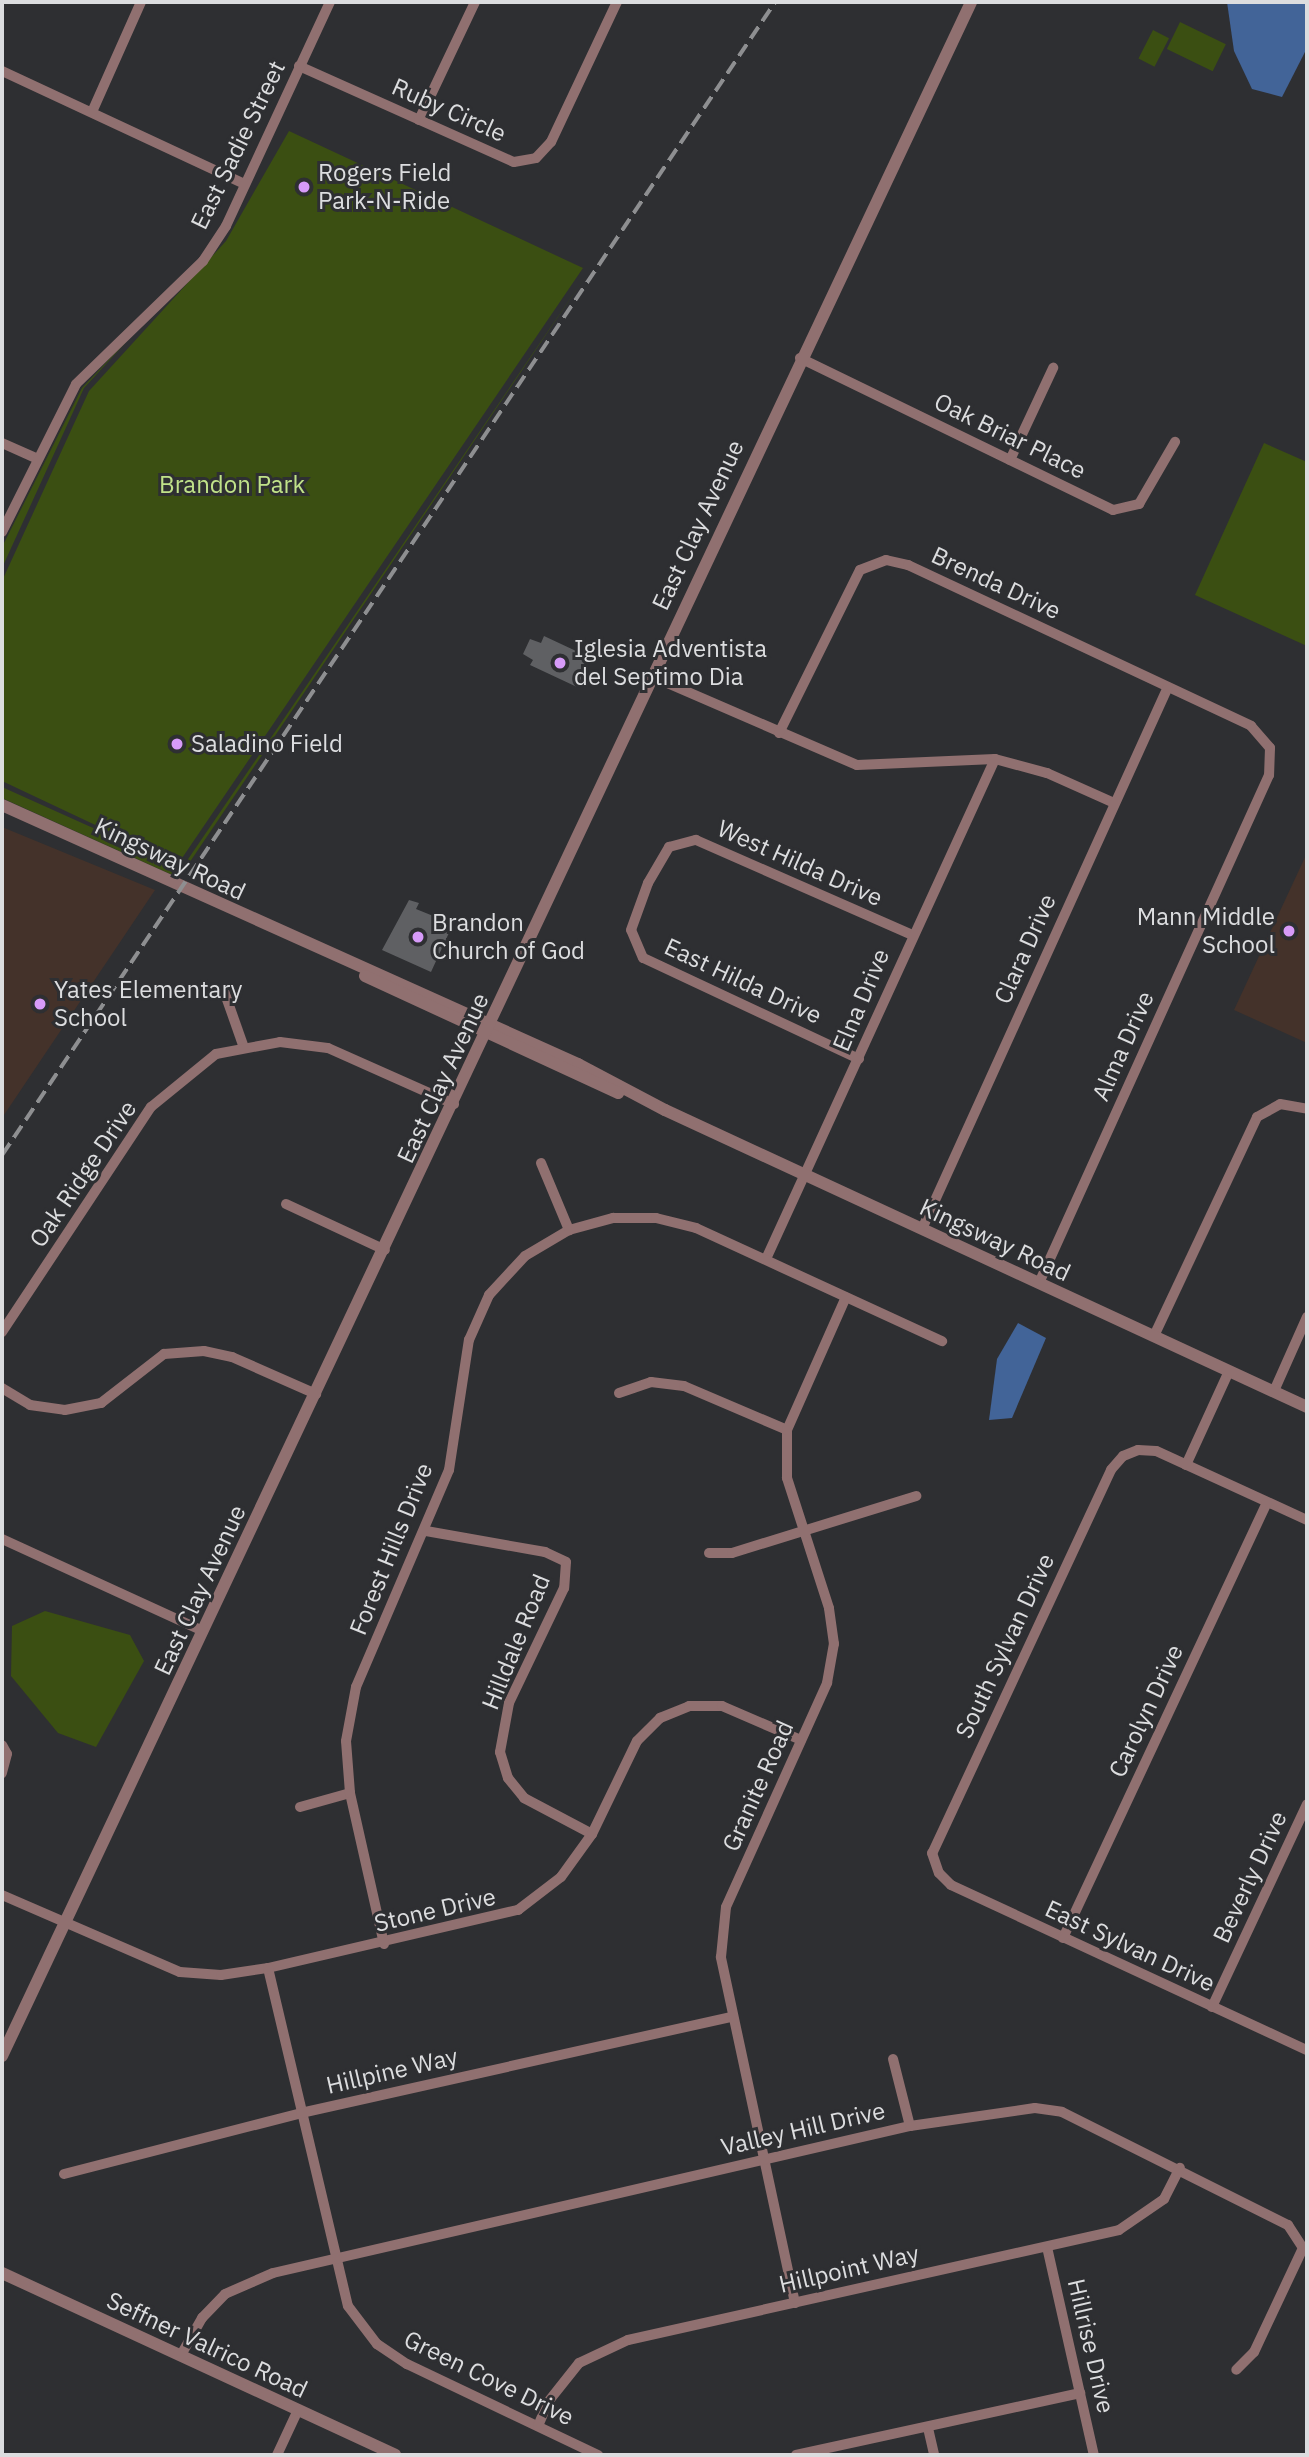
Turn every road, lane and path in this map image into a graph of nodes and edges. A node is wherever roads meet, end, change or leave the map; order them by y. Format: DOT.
graph roads {
  1 [pos="141,2"];
  2 [pos="330,2"];
  3 [pos="475,2"];
  4 [pos="617,2"];
  5 [pos="971,2"];
  6 [pos="299,66"];
  7 [pos="2,71"];
  8 [pos="92,112"];
  9 [pos="419,120"];
  10 [pos="244,184"];
  11 [pos="800,358"];
  12 [pos="1053,368"];
  13 [pos="1175,442"];
  14 [pos="2,443"];
  15 [pos="35,458"];
  16 [pos="1010,460"];
  17 [pos="2,532"];
  18 [pos="651,676"];
  19 [pos="1168,687"];
  20 [pos="779,733"];
  21 [pos="1270,748"];
  22 [pos="995,759"];
  23 [pos="1114,803"];
  24 [pos="2,805"];
  25 [pos="648,883"];
  26 [pos="912,935"];
  27 [pos="224,991"];
  28 [pos="489,1030"];
  29 [pos="243,1045"];
  30 [pos="859,1059"];
  31 [pos="454,1104"];
  32 [pos="1307,1109"];
  33 [pos="541,1163"];
  34 [pos="805,1175"];
  35 [pos="286,1204"];
  36 [pos="922,1229"];
  37 [pos="569,1230"];
  38 [pos="384,1250"];
  39 [pos="766,1259"];
  40 [pos="1039,1283"];
  41 [pos="846,1297"];
  42 [pos="1307,1317"];
  43 [pos="2,1332"];
  44 [pos="1154,1336"];
  45 [pos="942,1341"];
  46 [pos="1230,1371"];
  47 [pos="2,1388"];
  48 [pos="1274,1391"];
  49 [pos="619,1393"];
  50 [pos="316,1394"];
  51 [pos="1307,1407"];
  52 [pos="787,1430"];
  53 [pos="1186,1465"];
  54 [pos="916,1496"];
  55 [pos="1267,1502"];
  56 [pos="1307,1520"];
  57 [pos="426,1531"];
  58 [pos="803,1531"];
  59 [pos="2,1539"];
  60 [pos="709,1553"];
  61 [pos="204,1631"];
  62 [pos="801,1740"];
  63 [pos="2,1745"];
  64 [pos="2,1773"];
  65 [pos="349,1793"];
  66 [pos="1307,1804"];
  67 [pos="300,1807"];
  68 [pos="592,1834"];
  69 [pos="939,1873"];
  70 [pos="2,1895"];
  71 [pos="64,1924"];
  72 [pos="1063,1938"];
  73 [pos="384,1944"];
  74 [pos="268,1968"];
  75 [pos="1212,2007"];
  76 [pos="730,2017"];
  77 [pos="1307,2050"];
  78 [pos="2,2056"];
  79 [pos="893,2059"];
  80 [pos="301,2113"];
  81 [pos="910,2126"];
  82 [pos="764,2159"];
  83 [pos="1180,2168"];
  84 [pos="64,2174"];
  85 [pos="1047,2247"];
  86 [pos="336,2261"];
  87 [pos="2,2273"];
  88 [pos="795,2303"];
  89 [pos="181,2355"];
  90 [pos="1236,2370"];
  91 [pos="1080,2393"];
  92 [pos="298,2410"];
  93 [pos="538,2427"];
  94 [pos="928,2428"];
  95 [pos="277,2455"];
  96 [pos="395,2455"];
  97 [pos="598,2455"];
  98 [pos="796,2455"];
  99 [pos="934,2455"];
  100 [pos="1094,2455"];
  1 -- 8 [label="street"];
  2 -- 6 [label="street, East Sadie Street"];
  3 -- 9 [label="street"];
  4 -- 9 [label="street, Ruby Circle"];
  5 -- 11 [label="street, East Clay Avenue"];
  6 -- 9 [label="street, Ruby Circle"];
  6 -- 10 [label="street, East Sadie Street"];
  7 -- 8 [label="street"];
  8 -- 10 [label="street"];
  10 -- 15 [label="street, East Sadie Street"];
  11 -- 16 [label="street, Oak Briar Place"];
  11 -- 18 [label="street, East Clay Avenue"];
  12 -- 16 [label="street"];
  13 -- 16 [label="street, Oak Briar Place"];
  14 -- 15 [label="street"];
  15 -- 17 [label="street, East Sadie Street"];
  18 -- 20 [label="street"];
  18 -- 28 [label="street, East Clay Avenue"];
  19 -- 20 [label="street, Brenda Drive"];
  19 -- 21 [label="street, Brenda Drive"];
  19 -- 23 [label="street, Clara Drive"];
  20 -- 22 [label="street"];
  21 -- 40 [label="street, Alma Drive"];
  22 -- 23 [label="street"];
  22 -- 26 [label="street, Elna Drive"];
  23 -- 36 [label="street, Clara Drive"];
  24 -- 28 [label="street, Kingsway Road"];
  25 -- 26 [label="street, West Hilda Drive"];
  25 -- 30 [label="street, East Hilda Drive"];
  26 -- 30 [label="street, Elna Drive"];
  27 -- 29 [label="street"];
  28 -- 31 [label="street, East Clay Avenue"];
  28 -- 34 [label="street, Kingsway Road"];
  29 -- 31 [label="street, Oak Ridge Drive"];
  29 -- 43 [label="street, Oak Ridge Drive"];
  30 -- 34 [label="street, Elna Drive"];
  31 -- 38 [label="street, East Clay Avenue"];
  32 -- 44 [label="street"];
  33 -- 37 [label="street"];
  34 -- 36 [label="street, Kingsway Road"];
  34 -- 39 [label="street, Elna Drive"];
  35 -- 38 [label="street"];
  36 -- 40 [label="street, Kingsway Road"];
  37 -- 39 [label="street, Forest Hills Drive"];
  37 -- 57 [label="street, Forest Hills Drive"];
  38 -- 50 [label="street, East Clay Avenue"];
  39 -- 41 [label="street, Forest Hills Drive"];
  40 -- 44 [label="street, Kingsway Road"];
  41 -- 45 [label="street, Forest Hills Drive"];
  41 -- 52 [label="street, Granite Road"];
  42 -- 48 [label="street"];
  44 -- 46 [label="street, Kingsway Road"];
  46 -- 48 [label="street, Kingsway Road"];
  46 -- 53 [label="street"];
  47 -- 50 [label="street"];
  48 -- 51 [label="street, Kingsway Road"];
  49 -- 52 [label="street"];
  50 -- 61 [label="street, East Clay Avenue"];
  52 -- 58 [label="street, Granite Road"];
  53 -- 55 [label="street"];
  53 -- 69 [label="street, South Sylvan Drive"];
  54 -- 58 [label="street"];
  55 -- 56 [label="street"];
  55 -- 72 [label="street, Carolyn Drive"];
  57 -- 65 [label="street, Forest Hills Drive"];
  57 -- 68 [label="street, Hilldale Road"];
  58 -- 60 [label="street"];
  58 -- 62 [label="street, Granite Road"];
  59 -- 61 [label="street"];
  61 -- 71 [label="street, East Clay Avenue"];
  62 -- 68 [label="street, Stone Drive"];
  62 -- 76 [label="street, Granite Road"];
  63 -- 64 [label="street"];
  65 -- 67 [label="street"];
  65 -- 73 [label="street, Forest Hills Drive"];
  66 -- 75 [label="street, Beverly Drive"];
  68 -- 73 [label="street, Stone Drive"];
  69 -- 72 [label="street, East Sylvan Drive"];
  70 -- 71 [label="street, Stone Drive"];
  71 -- 74 [label="street, Stone Drive"];
  71 -- 78 [label="street, East Clay Avenue"];
  72 -- 75 [label="street, East Sylvan Drive"];
  73 -- 74 [label="street, Stone Drive"];
  74 -- 80 [label="street, Green Cove Drive"];
  75 -- 77 [label="street, East Sylvan Drive"];
  76 -- 80 [label="street, Hillpine Way"];
  76 -- 82 [label="street, Granite Road"];
  79 -- 81 [label="street"];
  80 -- 84 [label="street, Hillpine Way"];
  80 -- 86 [label="street, Green Cove Drive"];
  81 -- 82 [label="street, Valley Hill Drive"];
  81 -- 83 [label="street, Valley Hill Drive"];
  82 -- 86 [label="street, Valley Hill Drive"];
  82 -- 88 [label="street, Granite Road"];
  83 -- 85 [label="street, Hillpoint Way"];
  83 -- 90 [label="street, Valley Hill Drive"];
  85 -- 88 [label="street, Hillpoint Way"];
  85 -- 91 [label="street, Hillrise Drive"];
  86 -- 89 [label="street, Valley Hill Drive"];
  86 -- 93 [label="street, Green Cove Drive"];
  87 -- 89 [label="street, Seffner Valrico Road"];
  88 -- 93 [label="street, Hillpoint Way"];
  89 -- 92 [label="street, Seffner Valrico Road"];
  91 -- 94 [label="street"];
  91 -- 100 [label="street, Hillrise Drive"];
  92 -- 95 [label="street"];
  92 -- 96 [label="street, Seffner Valrico Road"];
  93 -- 97 [label="street, Green Cove Drive"];
  94 -- 98 [label="street"];
  94 -- 99 [label="street"];
}
